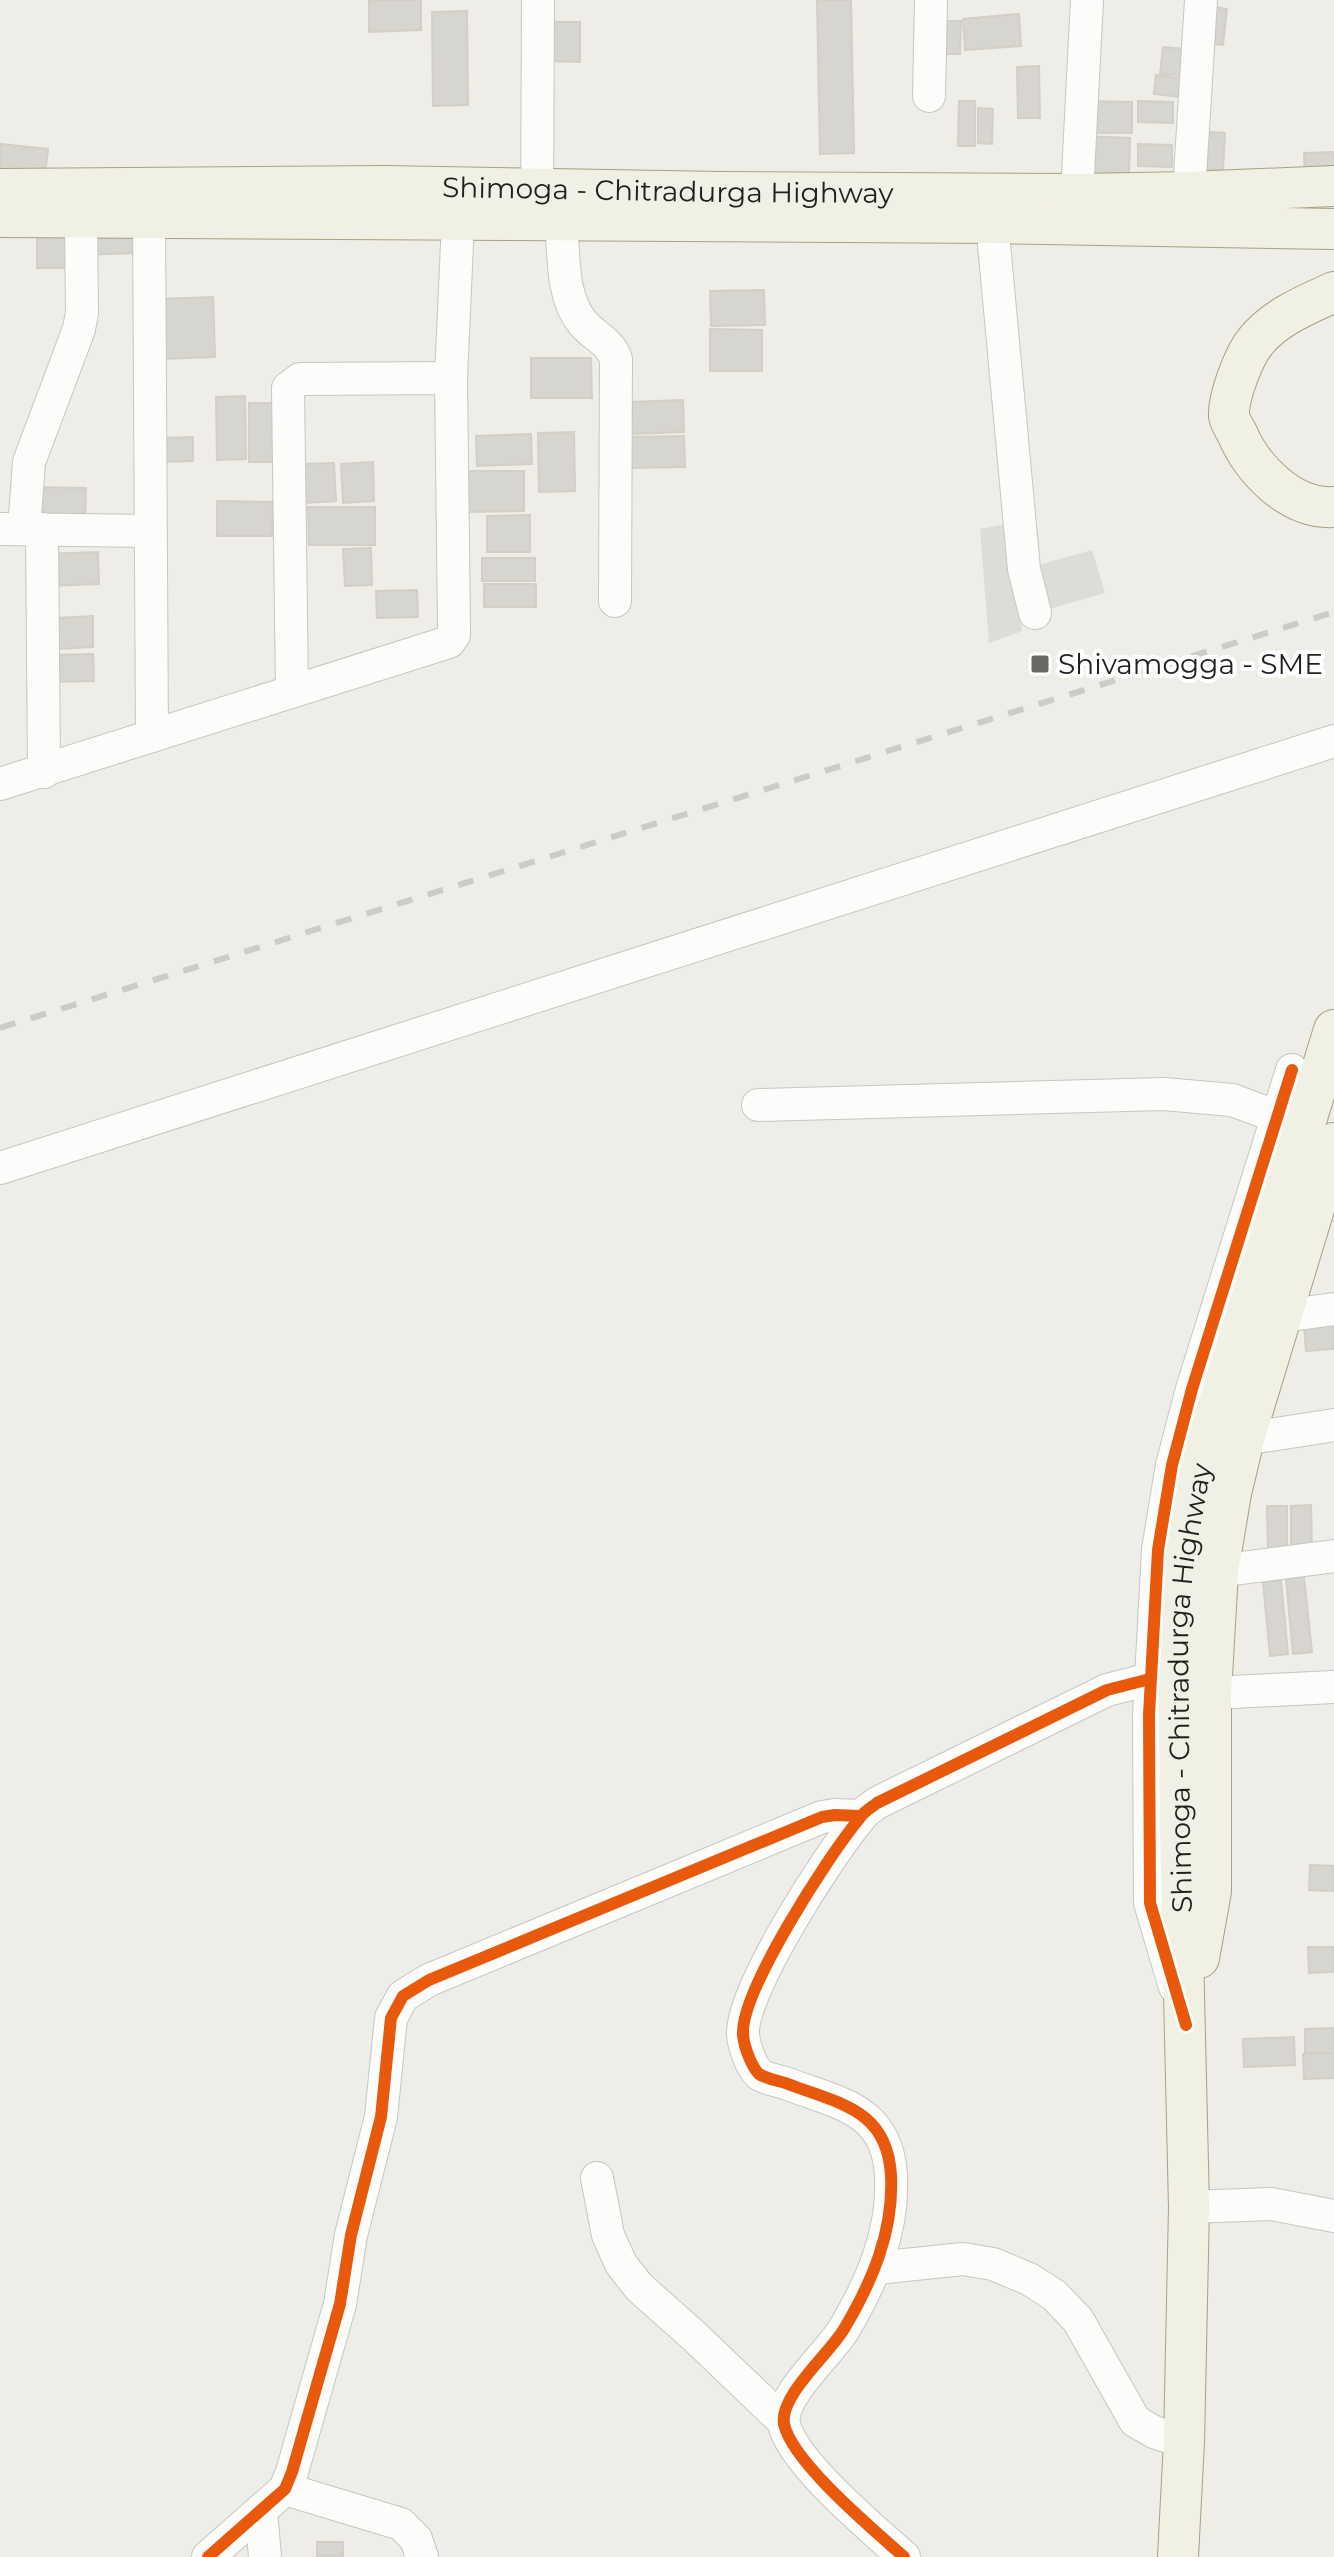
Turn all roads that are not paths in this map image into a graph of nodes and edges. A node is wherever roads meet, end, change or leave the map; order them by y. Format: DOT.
graph roads {
  1 [pos="538,0"];
  2 [pos="931,0"];
  3 [pos="1087,0"];
  4 [pos="1201,0"];
  5 [pos="929,96"];
  6 [pos="1334,186"];
  7 [pos="0,189"];
  8 [pos="1189,192"];
  9 [pos="1077,194"];
  10 [pos="545,211"];
  11 [pos="149,216"];
  12 [pos="0,217"];
  13 [pos="81,219"];
  14 [pos="458,221"];
  15 [pos="992,223"];
  16 [pos="1334,229"];
  17 [pos="1334,292"];
  18 [pos="451,378"];
  19 [pos="1334,507"];
  20 [pos="22,529"];
  21 [pos="150,531"];
  22 [pos="615,601"];
  23 [pos="1035,613"];
  24 [pos="292,691"];
  25 [pos="152,736"];
  26 [pos="1334,741"];
  27 [pos="44,772"];
  28 [pos="0,784"];
  29 [pos="1334,1030"];
  30 [pos="1292,1070"];
  31 [pos="758,1105"];
  32 [pos="1278,1117"];
  33 [pos="1334,1143"];
  34 [pos="0,1168"];
  35 [pos="1334,1309"];
  36 [pos="1282,1316"];
  37 [pos="1334,1425"];
  38 [pos="1244,1439"];
  39 [pos="1334,1556"];
  40 [pos="1218,1571"];
  41 [pos="1150,1679"];
  42 [pos="1334,1687"];
  43 [pos="1211,1693"];
  44 [pos="860,1816"];
  45 [pos="1186,2025"];
  46 [pos="597,2178"];
  47 [pos="1189,2207"];
  48 [pos="1334,2216"];
  49 [pos="876,2268"];
  50 [pos="783,2421"];
  51 [pos="1184,2442"];
  52 [pos="273,2499"];
  53 [pos="208,2557"];
  54 [pos="265,2557"];
  55 [pos="422,2557"];
  56 [pos="904,2557"];
  57 [pos="1178,2557"];
  1 -- 10 [label="street"];
  2 -- 5 [label="street"];
  3 -- 9 [label="street"];
  4 -- 8 [label="street"];
  6 -- 8 [label="main road, Shimoga - Chitradurga Highway"];
  7 -- 10 [label="main road, Shimoga - Chitradurga Highway"];
  8 -- 9 [label="main road, Shimoga - Chitradurga Highway"];
  9 -- 10 [label="main road, Shimoga - Chitradurga Highway"];
  10 -- 14 [label="main road, Shimoga - Chitradurga Highway"];
  10 -- 15 [label="main road, Shimoga - Chitradurga Highway"];
  10 -- 22 [label="street"];
  11 -- 13 [label="main road, Shimoga - Chitradurga Highway"];
  11 -- 14 [label="main road, Shimoga - Chitradurga Highway"];
  11 -- 21 [label="street"];
  12 -- 13 [label="main road, Shimoga - Chitradurga Highway"];
  13 -- 20 [label="street"];
  14 -- 18 [label="street"];
  15 -- 16 [label="main road, Shimoga - Chitradurga Highway"];
  15 -- 23 [label="street"];
  17 -- 19 [label="main road"];
  18 -- 24 [label="street"];
  18 -- 24 [label="street"];
  20 -- 21 [label="street"];
  20 -- 27 [label="street"];
  21 -- 25 [label="street"];
  24 -- 25 [label="street"];
  25 -- 27 [label="street"];
  26 -- 34 [label="street"];
  27 -- 28 [label="street"];
  29 -- 45 [label="main road, Shimoga - Chitradurga Highway"];
  30 -- 32 [label="street"];
  31 -- 32 [label="street"];
  32 -- 41 [label="street"];
  33 -- 36 [label="main road"];
  35 -- 36 [label="street"];
  36 -- 38 [label="main road"];
  37 -- 38 [label="street"];
  38 -- 40 [label="main road"];
  39 -- 40 [label="street"];
  40 -- 43 [label="main road"];
  41 -- 44 [label="street"];
  41 -- 45 [label="street"];
  42 -- 43 [label="street"];
  43 -- 45 [label="main road"];
  44 -- 49 [label="street"];
  44 -- 52 [label="street"];
  45 -- 47 [label="main road, Shimoga - Chitradurga Highway"];
  46 -- 50 [label="street"];
  47 -- 48 [label="street"];
  47 -- 51 [label="main road, Shimoga - Chitradurga Highway"];
  49 -- 50 [label="street"];
  49 -- 51 [label="street"];
  50 -- 56 [label="street"];
  51 -- 57 [label="main road, Shimoga - Chitradurga Highway"];
  52 -- 53 [label="street"];
  52 -- 54 [label="street"];
  52 -- 55 [label="street"];
}
